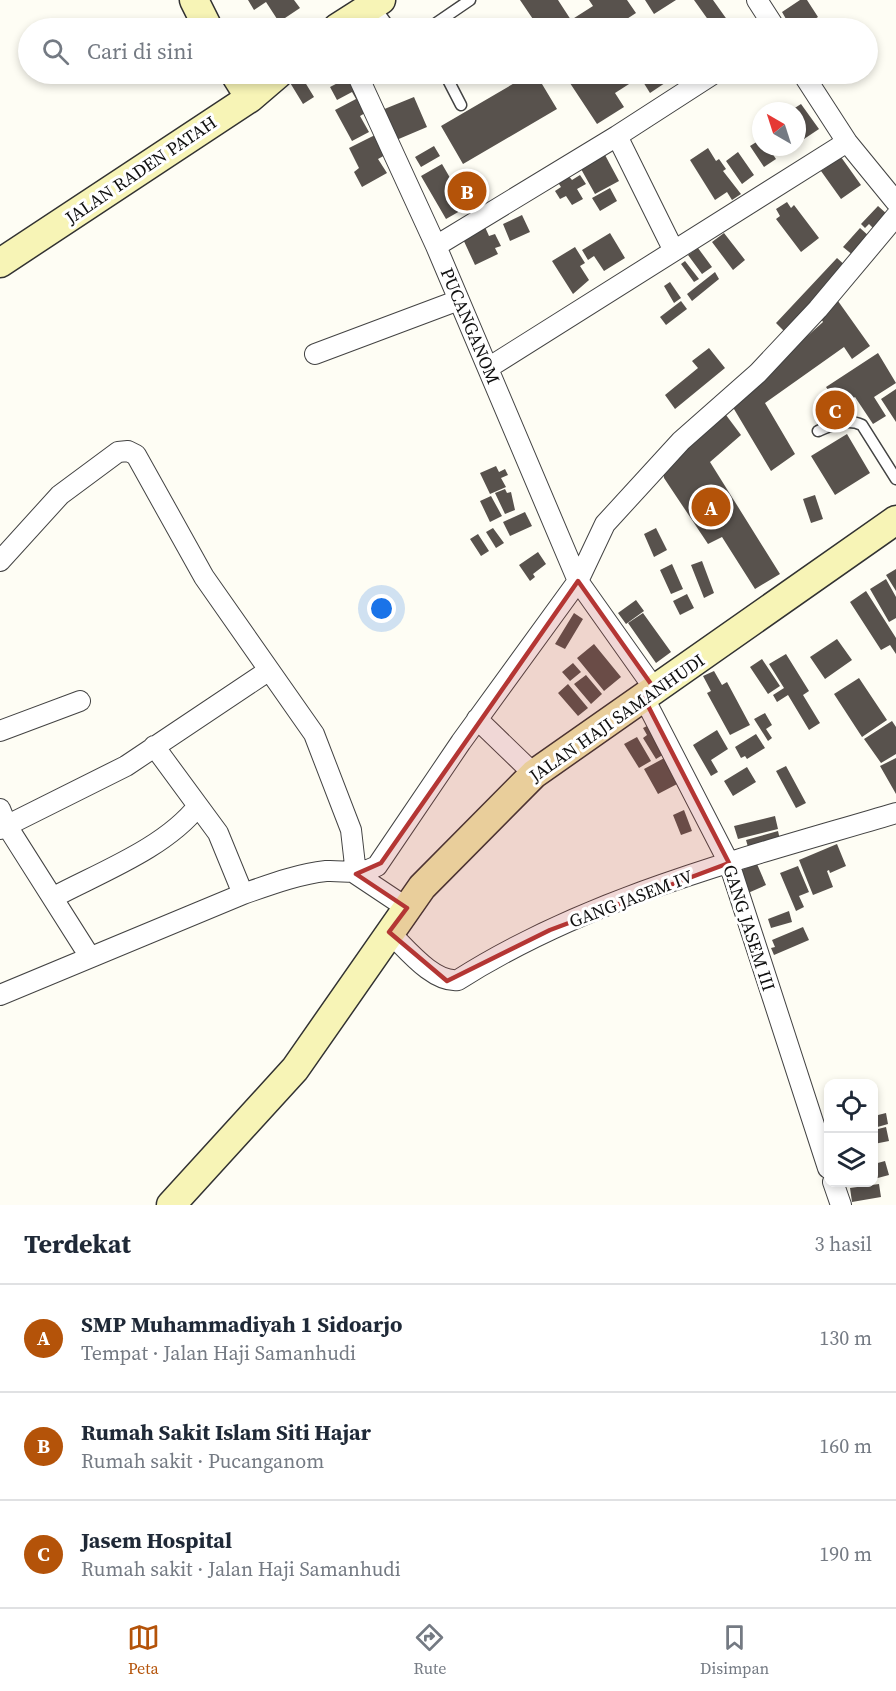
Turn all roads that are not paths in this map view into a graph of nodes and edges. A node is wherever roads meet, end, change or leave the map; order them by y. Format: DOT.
graph roads {
  1 [pos="194,0"];
  2 [pos="471,0"];
  3 [pos="757,0"];
  4 [pos="377,2"];
  5 [pos="203,18"];
  6 [pos="352,18"];
  7 [pos="385,18"];
  8 [pos="444,18"];
  9 [pos="769,18"];
  10 [pos="241,84"];
  11 [pos="266,84"];
  12 [pos="362,84"];
  13 [pos="449,84"];
  14 [pos="698,84"];
  15 [pos="809,84"];
  16 [pos="250,98"];
  17 [pos="461,105"];
  18 [pos="617,136"];
  19 [pos="847,142"];
  20 [pos="896,202"];
  21 [pos="896,216"];
  22 [pos="436,246"];
  23 [pos="674,252"];
  24 [pos="0,262"];
  25 [pos="459,300"];
  26 [pos="315,354"];
  27 [pos="488,368"];
  28 [pos="818,431"];
  29 [pos="896,479"];
  30 [pos="896,520"];
  31 [pos="0,561"];
  32 [pos="578,581"];
  33 [pos="268,671"];
  34 [pos="650,695"];
  35 [pos="80,701"];
  36 [pos="477,719"];
  37 [pos="0,731"];
  38 [pos="154,746"];
  39 [pos="534,774"];
  40 [pos="198,806"];
  41 [pos="896,813"];
  42 [pos="2,821"];
  43 [pos="729,863"];
  44 [pos="356,874"];
  45 [pos="243,894"];
  46 [pos="54,897"];
  47 [pos="407,908"];
  48 [pos="389,932"];
  49 [pos="90,957"];
  50 [pos="0,995"];
  51 [pos="824,1156"];
  52 [pos="835,1187"];
  53 [pos="171,1205"];
  54 [pos="841,1205"];
  1 -- 5 [label="street"];
  2 -- 8 [label="lane"];
  3 -- 9 [label="street"];
  4 -- 6 [label="street"];
  4 -- 7 [label="lane"];
  10 -- 16 [label="street"];
  11 -- 16 [label="street, JALAN RADEN PATAH"];
  12 -- 22 [label="street, PUCANGANOM"];
  13 -- 17 [label="lane"];
  14 -- 18 [label="street"];
  15 -- 19 [label="street"];
  16 -- 24 [label="street, JALAN RADEN PATAH"];
  18 -- 22 [label="street"];
  18 -- 23 [label="street"];
  19 -- 20 [label="street"];
  19 -- 23 [label="street"];
  21 -- 32 [label="street"];
  22 -- 25 [label="street, PUCANGANOM"];
  23 -- 27 [label="street"];
  25 -- 26 [label="street"];
  25 -- 27 [label="street, PUCANGANOM"];
  27 -- 32 [label="street, PUCANGANOM"];
  28 -- 29 [label="lane"];
  30 -- 34 [label="street, JALAN HAJI SAMANHUDI"];
  31 -- 33 [label="street"];
  32 -- 34 [label="street, PUCANGANOM"];
  32 -- 36 [label="street"];
  33 -- 38 [label="street"];
  33 -- 44 [label="street"];
  34 -- 39 [label="street, JALAN HAJI SAMANHUDI"];
  34 -- 43 [label="street, GANG JASEM III"];
  35 -- 37 [label="street"];
  36 -- 39 [label="street"];
  36 -- 44 [label="street"];
  38 -- 40 [label="street"];
  38 -- 42 [label="street"];
  39 -- 47 [label="street, JALAN HAJI SAMANHUDI"];
  40 -- 45 [label="street"];
  40 -- 46 [label="street"];
  41 -- 43 [label="street, GANG JASEM IV"];
  42 -- 46 [label="street"];
  43 -- 48 [label="street, GANG JASEM IV"];
  43 -- 51 [label="street, GANG JASEM III"];
  44 -- 45 [label="street"];
  44 -- 47 [label="street"];
  45 -- 49 [label="street"];
  46 -- 49 [label="street"];
  47 -- 48 [label="street, JALAN HAJI SAMANHUDI"];
  48 -- 53 [label="street, JALAN HAJI SAMANHUDI"];
  49 -- 50 [label="street"];
  52 -- 54 [label="street"];
}
